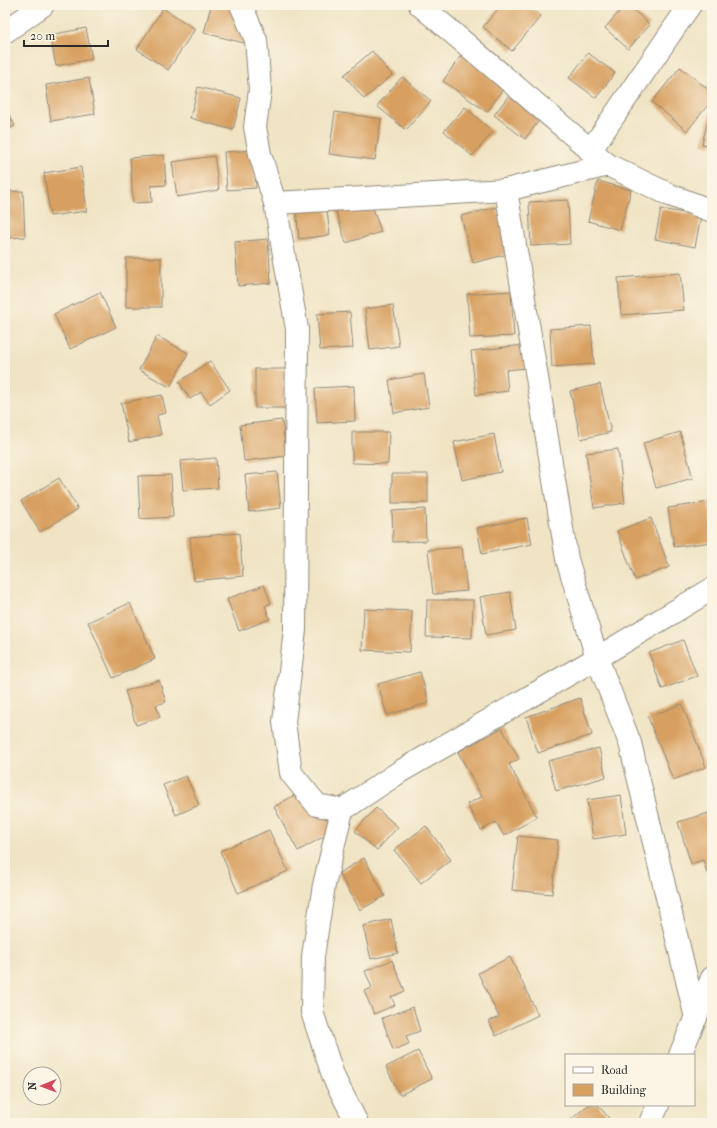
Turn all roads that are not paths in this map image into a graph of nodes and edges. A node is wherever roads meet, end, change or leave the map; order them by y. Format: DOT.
graph roads {
  1 [pos="43,5"];
  2 [pos="241,5"];
  3 [pos="420,5"];
  4 [pos="690,5"];
  5 [pos="5,32"];
  6 [pos="590,151"];
  7 [pos="608,165"];
  8 [pos="506,190"];
  9 [pos="275,203"];
  10 [pos="712,211"];
  11 [pos="712,589"];
  12 [pos="597,658"];
  13 [pos="342,810"];
  14 [pos="712,978"];
  15 [pos="696,1018"];
  16 [pos="680,1054"];
  17 [pos="658,1106"];
  18 [pos="357,1123"];
  19 [pos="650,1123"];
  1 -- 5 [label="street"];
  2 -- 9 [label="street"];
  3 -- 6 [label="street"];
  4 -- 6 [label="street"];
  6 -- 7 [label="street"];
  7 -- 8 [label="street"];
  7 -- 10 [label="street"];
  8 -- 9 [label="street"];
  8 -- 12 [label="street"];
  9 -- 13 [label="street"];
  11 -- 12 [label="street"];
  12 -- 13 [label="street"];
  12 -- 15 [label="street"];
  13 -- 18 [label="street"];
  14 -- 15 [label="street"];
  15 -- 16 [label="street"];
  17 -- 19 [label="street"];
}
